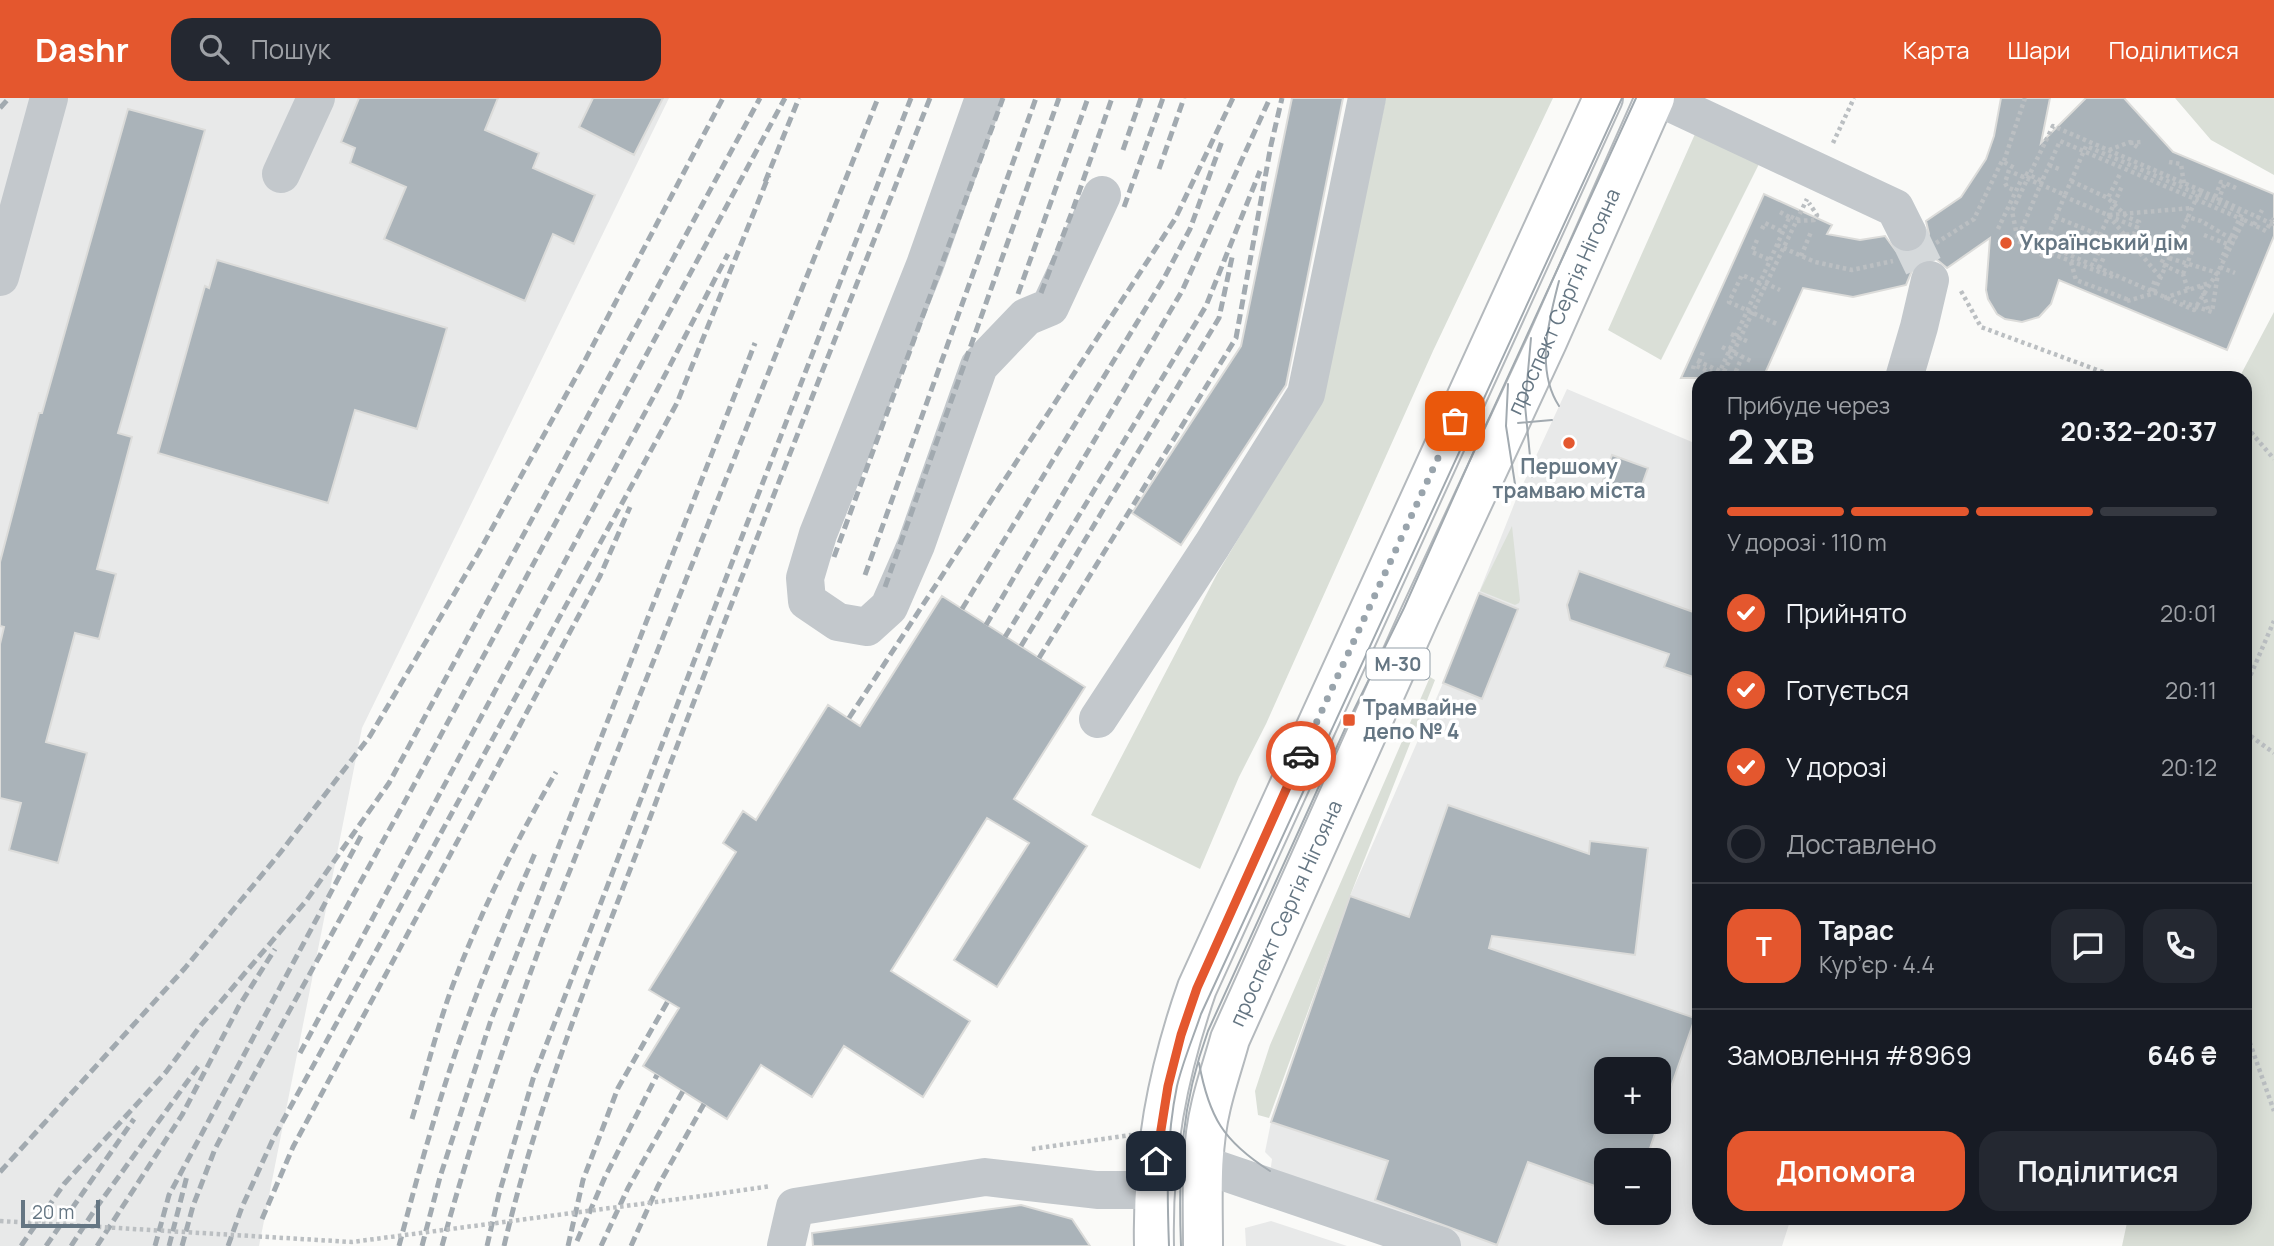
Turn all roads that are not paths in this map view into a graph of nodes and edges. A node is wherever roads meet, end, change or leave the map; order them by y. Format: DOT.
graph roads {
  1 [pos="49,98"];
  2 [pos="316,98"];
  3 [pos="984,98"];
  4 [pos="1367,98"];
  5 [pos="1603,98"];
  6 [pos="1657,98"];
  7 [pos="281,174"];
  8 [pos="1102,195"];
  9 [pos="1908,232"];
  10 [pos="0,277"];
  11 [pos="1942,280"];
  12 [pos="1907,371"];
  13 [pos="1098,719"];
  14 [pos="1204,1165"];
  15 [pos="1155,1176"];
  16 [pos="786,1246"];
  17 [pos="1154,1246"];
  18 [pos="1202,1246"];
  19 [pos="1442,1246"];
  1 -- 10 [label="street"];
  2 -- 7 [label="street"];
  3 -- 8 [label="street"];
  4 -- 13 [label="street"];
  5 -- 15 [label="highway, М-30"];
  6 -- 9 [label="street"];
  6 -- 14 [label="highway, проспект Сергія Нігояна / М-30"];
  11 -- 12 [label="street"];
  14 -- 15 [label="street"];
  14 -- 18 [label="highway, проспект Сергія Нігояна / М-30"];
  14 -- 19 [label="street"];
  15 -- 16 [label="street"];
  15 -- 17 [label="highway, М-30"];
}
